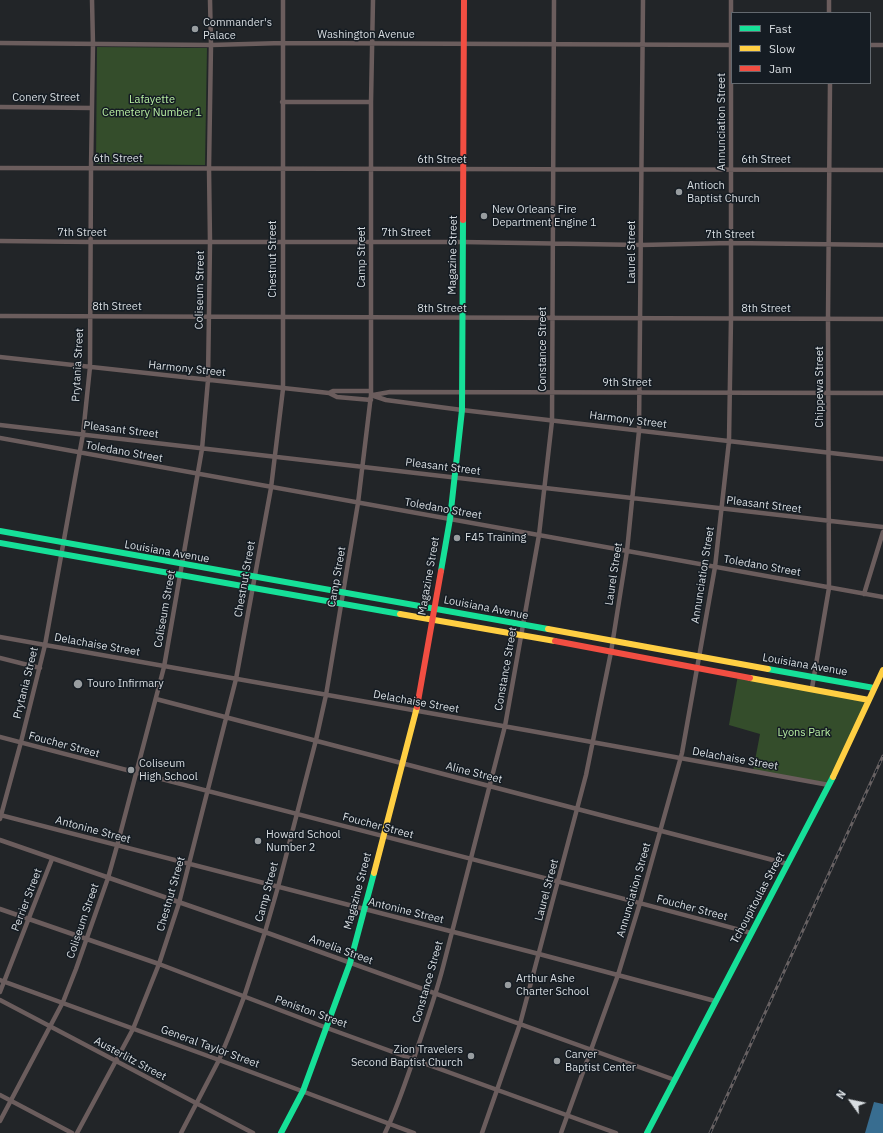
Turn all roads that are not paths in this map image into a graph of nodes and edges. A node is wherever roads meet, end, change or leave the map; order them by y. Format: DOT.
graph roads {
  1 [pos="92,0"];
  2 [pos="210,0"];
  3 [pos="283,0"];
  4 [pos="373,0"];
  5 [pos="464,0"];
  6 [pos="554,0"];
  7 [pos="643,0"];
  8 [pos="731,0"];
  9 [pos="829,0"];
  10 [pos="829,12"];
  11 [pos="0,43"];
  12 [pos="283,43"];
  13 [pos="93,44"];
  14 [pos="373,44"];
  15 [pos="464,44"];
  16 [pos="554,44"];
  17 [pos="211,45"];
  18 [pos="642,45"];
  19 [pos="731,45"];
  20 [pos="871,45"];
  21 [pos="883,45"];
  22 [pos="830,84"];
  23 [pos="282,102"];
  24 [pos="371,102"];
  25 [pos="0,107"];
  26 [pos="92,108"];
  27 [pos="0,168"];
  28 [pos="91,168"];
  29 [pos="209,168"];
  30 [pos="282,168"];
  31 [pos="371,168"];
  32 [pos="554,168"];
  33 [pos="463,169"];
  34 [pos="642,169"];
  35 [pos="731,169"];
  36 [pos="830,170"];
  37 [pos="883,170"];
  38 [pos="0,241"];
  39 [pos="90,242"];
  40 [pos="210,242"];
  41 [pos="282,242"];
  42 [pos="371,242"];
  43 [pos="463,242"];
  44 [pos="731,243"];
  45 [pos="552,244"];
  46 [pos="641,245"];
  47 [pos="883,245"];
  48 [pos="829,246"];
  49 [pos="0,316"];
  50 [pos="89,316"];
  51 [pos="209,316"];
  52 [pos="282,316"];
  53 [pos="641,317"];
  54 [pos="371,318"];
  55 [pos="462,318"];
  56 [pos="553,318"];
  57 [pos="731,318"];
  58 [pos="828,319"];
  59 [pos="883,319"];
  60 [pos="0,357"];
  61 [pos="90,367"];
  62 [pos="208,380"];
  63 [pos="283,389"];
  64 [pos="552,391"];
  65 [pos="462,392"];
  66 [pos="640,392"];
  67 [pos="731,392"];
  68 [pos="829,392"];
  69 [pos="329,393"];
  70 [pos="883,393"];
  71 [pos="371,395"];
  72 [pos="462,410"];
  73 [pos="552,421"];
  74 [pos="0,425"];
  75 [pos="639,431"];
  76 [pos="83,434"];
  77 [pos="0,438"];
  78 [pos="729,441"];
  79 [pos="202,450"];
  80 [pos="829,452"];
  81 [pos="80,453"];
  82 [pos="274,457"];
  83 [pos="883,459"];
  84 [pos="363,467"];
  85 [pos="198,475"];
  86 [pos="455,478"];
  87 [pos="271,488"];
  88 [pos="544,488"];
  89 [pos="633,498"];
  90 [pos="358,503"];
  91 [pos="722,509"];
  92 [pos="450,518"];
  93 [pos="830,521"];
  94 [pos="883,527"];
  95 [pos="0,531"];
  96 [pos="883,532"];
  97 [pos="539,535"];
  98 [pos="0,543"];
  99 [pos="64,543"];
  100 [pos="627,551"];
  101 [pos="62,554"];
  102 [pos="183,565"];
  103 [pos="715,567"];
  104 [pos="180,574"];
  105 [pos="255,578"];
  106 [pos="253,588"];
  107 [pos="830,588"];
  108 [pos="343,593"];
  109 [pos="864,594"];
  110 [pos="883,597"];
  111 [pos="341,604"];
  112 [pos="434,609"];
  113 [pos="478,617"];
  114 [pos="432,620"];
  115 [pos="523,625"];
  116 [pos="476,627"];
  117 [pos="521,635"];
  118 [pos="0,637"];
  119 [pos="612,641"];
  120 [pos="45,645"];
  121 [pos="611,652"];
  122 [pos="699,657"];
  123 [pos="0,658"];
  124 [pos="164,666"];
  125 [pos="697,667"];
  126 [pos="40,668"];
  127 [pos="883,670"];
  128 [pos="814,677"];
  129 [pos="236,679"];
  130 [pos="812,688"];
  131 [pos="874,688"];
  132 [pos="326,695"];
  133 [pos="156,699"];
  134 [pos="869,700"];
  135 [pos="416,711"];
  136 [pos="227,717"];
  137 [pos="505,726"];
  138 [pos="0,737"];
  139 [pos="316,740"];
  140 [pos="21,742"];
  141 [pos="593,743"];
  142 [pos="680,758"];
  143 [pos="402,764"];
  144 [pos="136,773"];
  145 [pos="828,785"];
  146 [pos="490,786"];
  147 [pos="208,791"];
  148 [pos="578,808"];
  149 [pos="297,813"];
  150 [pos="0,816"];
  151 [pos="660,830"];
  152 [pos="383,837"];
  153 [pos="0,840"];
  154 [pos="117,846"];
  155 [pos="52,858"];
  156 [pos="471,859"];
  157 [pos="190,864"];
  158 [pos="788,864"];
  159 [pos="108,878"];
  160 [pos="558,882"];
  161 [pos="278,887"];
  162 [pos="179,903"];
  163 [pos="640,903"];
  164 [pos="0,909"];
  165 [pos="364,910"];
  166 [pos="29,920"];
  167 [pos="265,932"];
  168 [pos="452,932"];
  169 [pos="751,933"];
  170 [pos="86,940"];
  171 [pos="539,954"];
  172 [pos="350,963"];
  173 [pos="159,964"];
  174 [pos="618,975"];
  175 [pos="3,981"];
  176 [pos="0,992"];
  177 [pos="436,994"];
  178 [pos="244,997"];
  179 [pos="0,1000"];
  180 [pos="715,1001"];
  181 [pos="63,1002"];
  182 [pos="520,1024"];
  183 [pos="50,1026"];
  184 [pos="327,1028"];
  185 [pos="133,1029"];
  186 [pos="592,1049"];
  187 [pos="414,1059"];
  188 [pos="219,1060"];
  189 [pos="115,1061"];
  190 [pos="675,1080"];
  191 [pos="498,1090"];
  192 [pos="303,1091"];
  193 [pos="0,1095"];
  194 [pos="11,1101"];
  195 [pos="197,1104"];
  196 [pos="567,1115"];
  197 [pos="0,1121"];
  198 [pos="389,1124"];
  199 [pos="72,1133"];
  200 [pos="77,1133"];
  201 [pos="181,1133"];
  202 [pos="253,1133"];
  203 [pos="281,1133"];
  204 [pos="384,1133"];
  205 [pos="414,1133"];
  206 [pos="482,1133"];
  207 [pos="561,1133"];
  208 [pos="616,1133"];
  209 [pos="647,1133"];
  1 -- 13 [label="street, Prytania Street"];
  2 -- 17 [label="street, Coliseum Street"];
  3 -- 12 [label="street, Chestnut Street"];
  4 -- 14 [label="street, Camp Street"];
  5 -- 15 [label="street, Magazine Street"];
  6 -- 16 [label="street, Constance Street"];
  7 -- 18 [label="street, Laurel Street"];
  8 -- 19 [label="street, Annunciation Street"];
  9 -- 10 [label="street"];
  11 -- 13 [label="street, Washington Avenue"];
  12 -- 14 [label="street, Washington Avenue"];
  12 -- 17 [label="street, Washington Avenue"];
  12 -- 23 [label="street, Chestnut Street"];
  13 -- 17 [label="street, Washington Avenue"];
  13 -- 26 [label="street, Prytania Street"];
  14 -- 15 [label="street, Washington Avenue"];
  14 -- 24 [label="street, Camp Street"];
  15 -- 16 [label="street, Washington Avenue"];
  15 -- 33 [label="street, Magazine Street"];
  16 -- 18 [label="street, Washington Avenue"];
  16 -- 32 [label="street, Constance Street"];
  17 -- 29 [label="street, Coliseum Street"];
  18 -- 19 [label="street, Washington Avenue"];
  18 -- 34 [label="street, Laurel Street"];
  19 -- 35 [label="street, Annunciation Street"];
  20 -- 21 [label="street"];
  22 -- 36 [label="street, Chippewa Street"];
  23 -- 24 [label="street"];
  23 -- 30 [label="street, Chestnut Street"];
  24 -- 31 [label="street, Camp Street"];
  25 -- 26 [label="street, Conery Street"];
  26 -- 28 [label="street, Prytania Street"];
  27 -- 28 [label="street, 6th Street"];
  28 -- 29 [label="street, 6th Street"];
  28 -- 39 [label="street, Prytania Street"];
  29 -- 30 [label="street, 6th Street"];
  29 -- 40 [label="street, Coliseum Street"];
  30 -- 31 [label="street, 6th Street"];
  30 -- 41 [label="street, Chestnut Street"];
  31 -- 33 [label="street, 6th Street"];
  31 -- 42 [label="street, Camp Street"];
  32 -- 33 [label="street, 6th Street"];
  32 -- 34 [label="street, 6th Street"];
  32 -- 45 [label="street, Constance Street"];
  33 -- 43 [label="street, Magazine Street"];
  34 -- 35 [label="street, 6th Street"];
  34 -- 46 [label="street, Laurel Street"];
  35 -- 36 [label="street, 6th Street"];
  35 -- 44 [label="street, Annunciation Street"];
  36 -- 37 [label="street, 6th Street"];
  36 -- 48 [label="street, Chippewa Street"];
  38 -- 39 [label="street, 7th Street"];
  39 -- 40 [label="street, 7th Street"];
  39 -- 50 [label="street, Prytania Street"];
  40 -- 41 [label="street, 7th Street"];
  40 -- 51 [label="street, Coliseum Street"];
  41 -- 42 [label="street, 7th Street"];
  41 -- 52 [label="street, Chestnut Street"];
  42 -- 43 [label="street, 7th Street"];
  42 -- 54 [label="street, Camp Street"];
  43 -- 45 [label="street, 7th Street"];
  43 -- 55 [label="street, Magazine Street"];
  44 -- 46 [label="street, 7th Street"];
  44 -- 48 [label="street, 7th Street"];
  44 -- 57 [label="street, Annunciation Street"];
  45 -- 46 [label="street, 7th Street"];
  45 -- 56 [label="street, Constance Street"];
  46 -- 53 [label="street, Laurel Street"];
  47 -- 48 [label="street, 7th Street"];
  48 -- 58 [label="street, Chippewa Street"];
  49 -- 50 [label="street, 8th Street"];
  50 -- 51 [label="street, 8th Street"];
  50 -- 61 [label="street, Prytania Street"];
  51 -- 52 [label="street, 8th Street"];
  51 -- 62 [label="street, Coliseum Street"];
  52 -- 54 [label="street, 8th Street"];
  52 -- 63 [label="street, Chestnut Street"];
  53 -- 56 [label="street, 8th Street"];
  53 -- 57 [label="street, 8th Street"];
  53 -- 66 [label="street, Laurel Street"];
  54 -- 55 [label="street, 8th Street"];
  54 -- 71 [label="street, Camp Street"];
  55 -- 56 [label="street, 8th Street"];
  55 -- 65 [label="street, Magazine Street"];
  56 -- 64 [label="street, Constance Street"];
  57 -- 58 [label="street, 8th Street"];
  57 -- 67 [label="street, Annunciation Street"];
  58 -- 59 [label="street, 8th Street"];
  58 -- 68 [label="street, Chippewa Street"];
  60 -- 61 [label="street, Harmony Street"];
  61 -- 62 [label="street, Harmony Street"];
  61 -- 76 [label="street, Prytania Street"];
  62 -- 63 [label="street, Harmony Street"];
  62 -- 79 [label="street, Coliseum Street"];
  63 -- 69 [label="street, Harmony Street"];
  63 -- 82 [label="street, Chestnut Street"];
  64 -- 65 [label="street, 9th Street"];
  64 -- 66 [label="street, 9th Street"];
  64 -- 73 [label="street, Constance Street"];
  65 -- 71 [label="street, 9th Street"];
  65 -- 72 [label="street, Magazine Street"];
  66 -- 67 [label="street, 9th Street"];
  66 -- 75 [label="street, Laurel Street"];
  67 -- 68 [label="street, 9th Street"];
  67 -- 78 [label="street, Annunciation Street"];
  68 -- 70 [label="street, 9th Street"];
  68 -- 80 [label="street, Chippewa Street"];
  69 -- 71 [label="street, Harmony Street"];
  69 -- 71 [label="street"];
  71 -- 72 [label="street, Harmony Street"];
  71 -- 84 [label="street, Camp Street"];
  72 -- 73 [label="street, Harmony Street"];
  72 -- 86 [label="street, Magazine Street"];
  73 -- 75 [label="street, Harmony Street"];
  73 -- 88 [label="street, Constance Street"];
  74 -- 76 [label="street, Pleasant Street"];
  75 -- 78 [label="street, Harmony Street"];
  75 -- 89 [label="street, Laurel Street"];
  76 -- 79 [label="street, Pleasant Street"];
  76 -- 81 [label="street, Prytania Street"];
  77 -- 81 [label="street, Toledano Street"];
  78 -- 80 [label="street, Harmony Street"];
  78 -- 91 [label="street, Annunciation Street"];
  79 -- 82 [label="street, Pleasant Street"];
  79 -- 85 [label="street, Coliseum Street"];
  80 -- 83 [label="street, Harmony Street"];
  80 -- 93 [label="street, Chippewa Street"];
  81 -- 85 [label="street, Toledano Street"];
  81 -- 99 [label="street, Prytania Street"];
  82 -- 84 [label="street, Pleasant Street"];
  82 -- 87 [label="street, Chestnut Street"];
  84 -- 86 [label="street, Pleasant Street"];
  84 -- 90 [label="street, Camp Street"];
  85 -- 87 [label="street, Toledano Street"];
  85 -- 102 [label="street, Coliseum Street"];
  86 -- 88 [label="street, Pleasant Street"];
  86 -- 92 [label="street, Magazine Street"];
  87 -- 90 [label="street, Toledano Street"];
  87 -- 105 [label="street, Chestnut Street"];
  88 -- 89 [label="street, Pleasant Street"];
  88 -- 97 [label="street, Constance Street"];
  89 -- 91 [label="street, Pleasant Street"];
  89 -- 100 [label="street, Laurel Street"];
  90 -- 92 [label="street, Toledano Street"];
  90 -- 108 [label="street, Camp Street"];
  91 -- 93 [label="street, Pleasant Street"];
  91 -- 103 [label="street, Annunciation Street"];
  92 -- 97 [label="street, Toledano Street"];
  92 -- 112 [label="street, Magazine Street"];
  93 -- 94 [label="street, Pleasant Street"];
  93 -- 107 [label="street, Chippewa Street"];
  95 -- 99 [label="street, Louisiana Avenue"];
  96 -- 109 [label="street"];
  97 -- 100 [label="street, Toledano Street"];
  97 -- 115 [label="street, Constance Street"];
  98 -- 101 [label="street, Louisiana Avenue"];
  99 -- 101 [label="street, Prytania Street"];
  99 -- 102 [label="street, Louisiana Avenue"];
  100 -- 103 [label="street, Toledano Street"];
  100 -- 119 [label="street, Laurel Street"];
  101 -- 104 [label="street, Louisiana Avenue"];
  101 -- 120 [label="street, Prytania Street"];
  102 -- 104 [label="street, Coliseum Street"];
  102 -- 105 [label="street, Louisiana Avenue"];
  103 -- 107 [label="street, Toledano Street"];
  103 -- 122 [label="street, Annunciation Street"];
  104 -- 106 [label="street, Louisiana Avenue"];
  104 -- 124 [label="street, Coliseum Street"];
  105 -- 106 [label="street, Chestnut Street"];
  105 -- 108 [label="street, Louisiana Avenue"];
  106 -- 111 [label="street, Louisiana Avenue"];
  106 -- 129 [label="street, Chestnut Street"];
  107 -- 109 [label="street, Toledano Street"];
  107 -- 128 [label="street, Chippewa Street"];
  108 -- 111 [label="street, Camp Street"];
  108 -- 112 [label="street, Louisiana Avenue"];
  109 -- 110 [label="street, Toledano Street"];
  111 -- 114 [label="street, Louisiana Avenue"];
  111 -- 132 [label="street, Camp Street"];
  112 -- 113 [label="street, Louisiana Avenue"];
  112 -- 114 [label="street, Magazine Street"];
  113 -- 115 [label="street, Louisiana Avenue"];
  113 -- 116 [label="street"];
  114 -- 116 [label="street, Louisiana Avenue"];
  114 -- 135 [label="street, Magazine Street"];
  115 -- 117 [label="street, Constance Street"];
  115 -- 119 [label="street, Louisiana Avenue"];
  116 -- 117 [label="street, Louisiana Avenue"];
  117 -- 121 [label="street, Louisiana Avenue"];
  117 -- 137 [label="street, Constance Street"];
  118 -- 120 [label="street, Delachaise Street"];
  119 -- 121 [label="street, Laurel Street"];
  119 -- 122 [label="street, Louisiana Avenue"];
  120 -- 124 [label="street, Delachaise Street"];
  120 -- 126 [label="street, Prytania Street"];
  121 -- 125 [label="street, Louisiana Avenue"];
  121 -- 141 [label="street, Laurel Street"];
  122 -- 125 [label="street, Annunciation Street"];
  122 -- 128 [label="street, Louisiana Avenue"];
  123 -- 126 [label="street"];
  124 -- 129 [label="street, Delachaise Street"];
  124 -- 133 [label="street, Coliseum Street"];
  125 -- 130 [label="street, Louisiana Avenue"];
  125 -- 142 [label="street, Annunciation Street"];
  126 -- 140 [label="street, Prytania Street"];
  127 -- 131 [label="street, Tchoupitoulas Street"];
  128 -- 130 [label="street, Chippewa Street"];
  128 -- 131 [label="street, Louisiana Avenue"];
  129 -- 132 [label="street, Delachaise Street"];
  129 -- 136 [label="street, Chestnut Street"];
  130 -- 134 [label="street, Louisiana Avenue"];
  131 -- 134 [label="street, Tchoupitoulas Street"];
  132 -- 135 [label="street, Delachaise Street"];
  132 -- 139 [label="street, Camp Street"];
  133 -- 136 [label="street, Aline Street"];
  133 -- 144 [label="street, Coliseum Street"];
  134 -- 145 [label="street, Tchoupitoulas Street"];
  135 -- 137 [label="street, Delachaise Street"];
  135 -- 143 [label="street, Magazine Street"];
  136 -- 139 [label="street, Aline Street"];
  136 -- 147 [label="street, Chestnut Street"];
  137 -- 141 [label="street, Delachaise Street"];
  137 -- 146 [label="street, Constance Street"];
  138 -- 140 [label="street, Foucher Street"];
  139 -- 143 [label="street, Aline Street"];
  139 -- 149 [label="street, Camp Street"];
  140 -- 144 [label="street, Foucher Street"];
  140 -- 150 [label="street, Prytania Street"];
  141 -- 142 [label="street, Delachaise Street"];
  141 -- 148 [label="street, Laurel Street"];
  142 -- 145 [label="street, Delachaise Street"];
  142 -- 151 [label="street, Annunciation Street"];
  143 -- 146 [label="street, Aline Street"];
  143 -- 152 [label="street, Magazine Street"];
  144 -- 147 [label="street, Foucher Street"];
  144 -- 154 [label="street, Coliseum Street"];
  145 -- 158 [label="street, Tchoupitoulas Street"];
  146 -- 148 [label="street, Aline Street"];
  146 -- 156 [label="street, Constance Street"];
  147 -- 149 [label="street, Foucher Street"];
  147 -- 157 [label="street, Chestnut Street"];
  148 -- 151 [label="street, Aline Street"];
  148 -- 160 [label="street, Laurel Street"];
  149 -- 152 [label="street, Foucher Street"];
  149 -- 161 [label="street, Camp Street"];
  150 -- 154 [label="street, Antonine Street"];
  151 -- 158 [label="street, Aline Street"];
  151 -- 163 [label="street, Annunciation Street"];
  152 -- 156 [label="street, Foucher Street"];
  152 -- 165 [label="street, Magazine Street"];
  153 -- 155 [label="street, Amelia Street"];
  154 -- 157 [label="street, Antonine Street"];
  154 -- 159 [label="street, Coliseum Street"];
  155 -- 159 [label="street, Amelia Street"];
  155 -- 166 [label="street, Perrier Street"];
  156 -- 160 [label="street, Foucher Street"];
  156 -- 168 [label="street, Constance Street"];
  157 -- 161 [label="street, Antonine Street"];
  157 -- 162 [label="street, Chestnut Street"];
  158 -- 169 [label="street, Tchoupitoulas Street"];
  159 -- 162 [label="street, Amelia Street"];
  159 -- 170 [label="street, Coliseum Street"];
  160 -- 163 [label="street, Foucher Street"];
  160 -- 171 [label="street, Laurel Street"];
  161 -- 165 [label="street, Antonine Street"];
  161 -- 167 [label="street, Camp Street"];
  162 -- 167 [label="street, Amelia Street"];
  162 -- 173 [label="street, Chestnut Street"];
  163 -- 169 [label="street, Foucher Street"];
  163 -- 174 [label="street, Annunciation Street"];
  164 -- 166 [label="street, Peniston Street"];
  165 -- 168 [label="street, Antonine Street"];
  165 -- 172 [label="street, Magazine Street"];
  166 -- 170 [label="street, Peniston Street"];
  166 -- 175 [label="street, Perrier Street"];
  167 -- 172 [label="street, Amelia Street"];
  167 -- 178 [label="street, Camp Street"];
  168 -- 171 [label="street, Antonine Street"];
  168 -- 177 [label="street, Constance Street"];
  169 -- 180 [label="street, Tchoupitoulas Street"];
  170 -- 173 [label="street, Peniston Street"];
  170 -- 181 [label="street, Coliseum Street"];
  171 -- 174 [label="street, Antonine Street"];
  171 -- 182 [label="street, Laurel Street"];
  172 -- 177 [label="street, Amelia Street"];
  172 -- 184 [label="street, Magazine Street"];
  173 -- 178 [label="street, Peniston Street"];
  173 -- 185 [label="street, Chestnut Street"];
  174 -- 180 [label="street, Antonine Street"];
  174 -- 186 [label="street, Annunciation Street"];
  175 -- 176 [label="street, Perrier Street"];
  175 -- 181 [label="street, General Taylor Street"];
  177 -- 182 [label="street, Amelia Street"];
  177 -- 187 [label="street, Constance Street"];
  178 -- 184 [label="street, Peniston Street"];
  178 -- 188 [label="street, Camp Street"];
  179 -- 183 [label="street, Austerlitz Street"];
  180 -- 190 [label="street, Tchoupitoulas Street"];
  181 -- 183 [label="street, Coliseum Street"];
  181 -- 185 [label="street, General Taylor Street"];
  182 -- 186 [label="street, Amelia Street"];
  182 -- 191 [label="street, Laurel Street"];
  183 -- 189 [label="street, Austerlitz Street"];
  183 -- 194 [label="street, Coliseum Street"];
  184 -- 187 [label="street, Peniston Street"];
  184 -- 192 [label="street, Magazine Street"];
  185 -- 188 [label="street, General Taylor Street"];
  185 -- 189 [label="street, Chestnut Street"];
  186 -- 190 [label="street, Amelia Street"];
  186 -- 196 [label="street, Annunciation Street"];
  187 -- 191 [label="street, Peniston Street"];
  187 -- 198 [label="street, Constance Street"];
  188 -- 192 [label="street, General Taylor Street"];
  188 -- 195 [label="street, Camp Street"];
  189 -- 195 [label="street, Austerlitz Street"];
  189 -- 200 [label="street, Chestnut Street"];
  190 -- 209 [label="street, Tchoupitoulas Street"];
  191 -- 196 [label="street, Peniston Street"];
  191 -- 206 [label="street, Laurel Street"];
  192 -- 198 [label="street, General Taylor Street"];
  192 -- 203 [label="street, Magazine Street"];
  193 -- 194 [label="street"];
  194 -- 197 [label="street, Coliseum Street"];
  194 -- 199 [label="street"];
  195 -- 201 [label="street, Camp Street"];
  195 -- 202 [label="street, Austerlitz Street"];
  196 -- 207 [label="street, Annunciation Street"];
  196 -- 208 [label="street, Peniston Street"];
  198 -- 204 [label="street, Constance Street"];
  198 -- 205 [label="street, General Taylor Street"];
}
